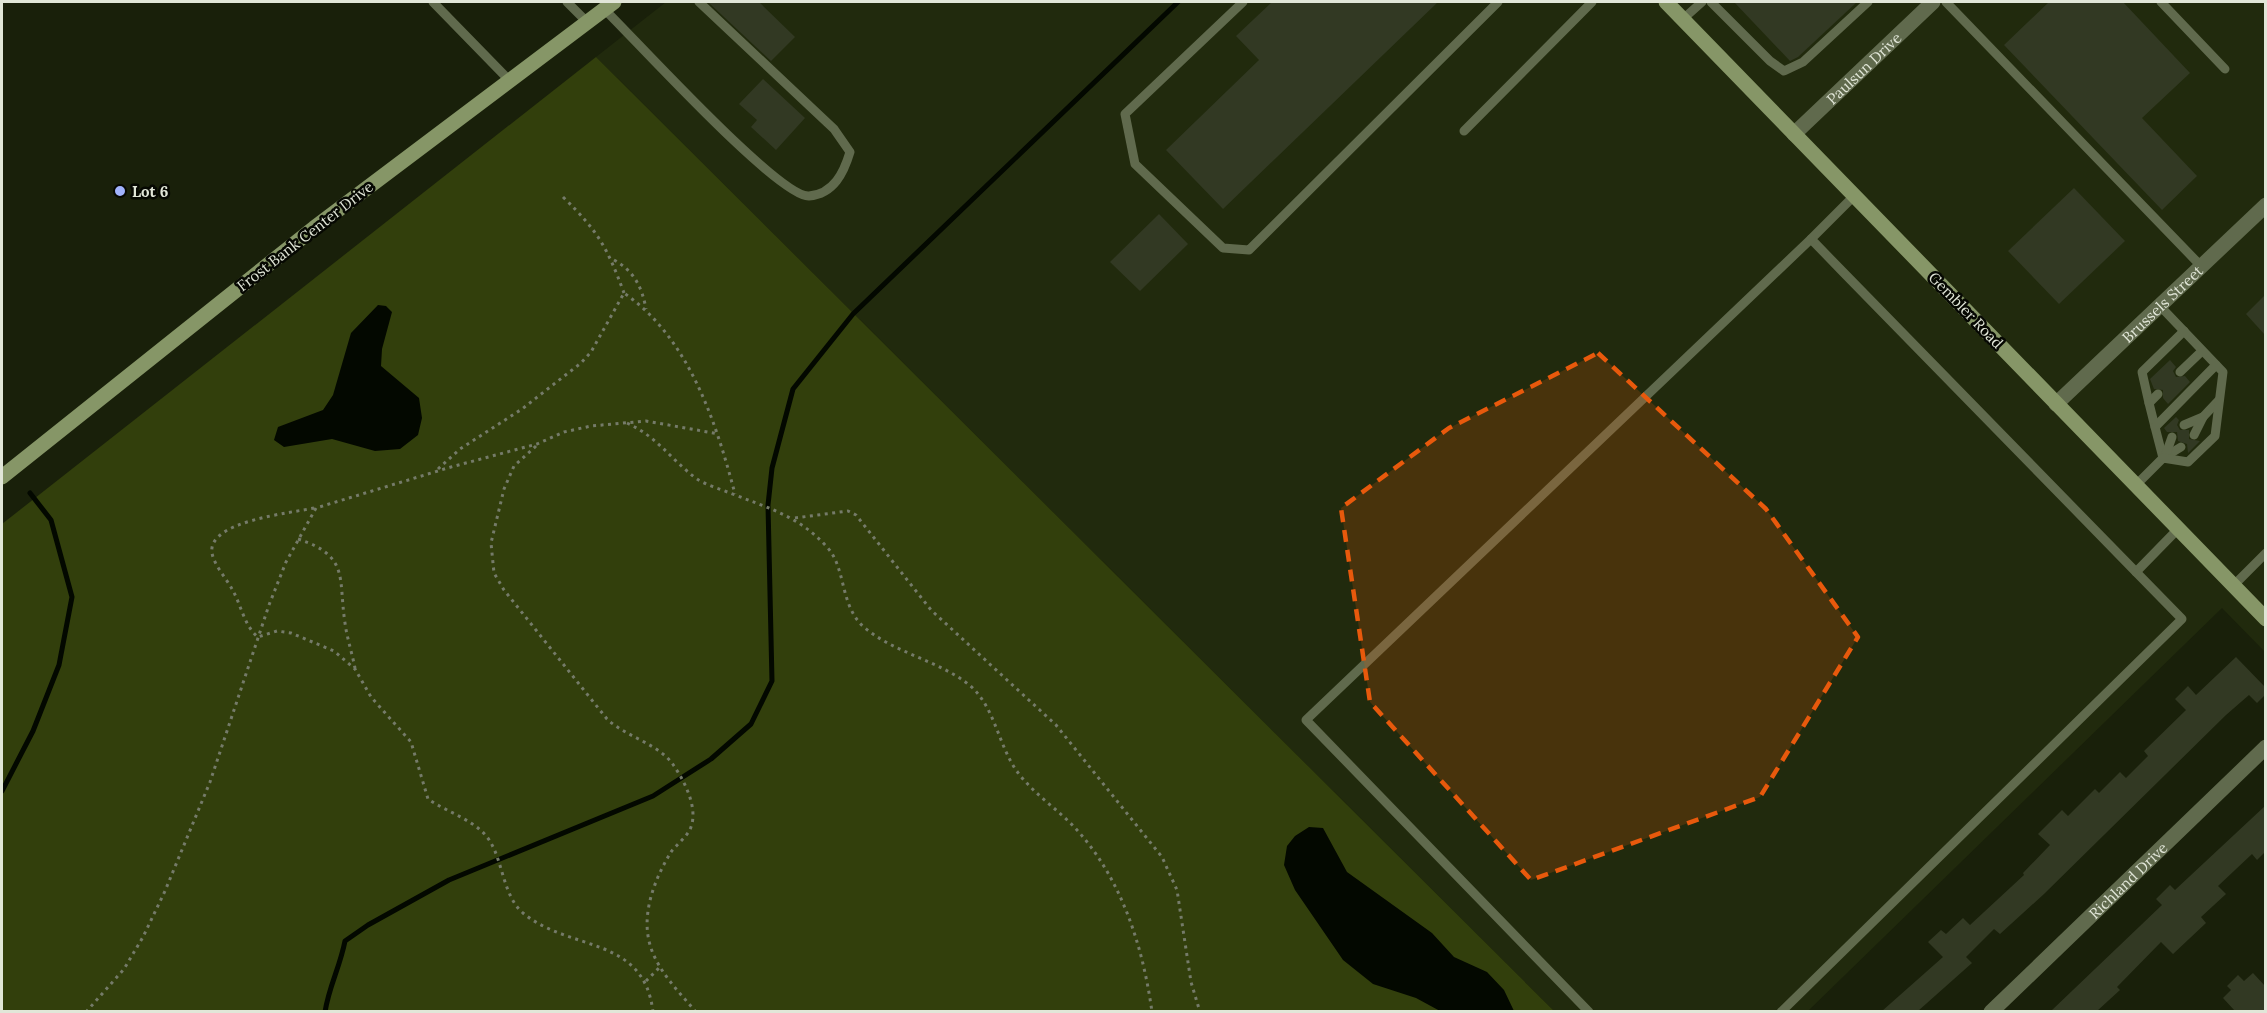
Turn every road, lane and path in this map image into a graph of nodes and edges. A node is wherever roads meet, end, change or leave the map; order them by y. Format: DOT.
graph roads {
  1 [pos="433,2"];
  2 [pos="567,2"];
  3 [pos="699,2"];
  4 [pos="1243,2"];
  5 [pos="1498,2"];
  6 [pos="1592,2"];
  7 [pos="1666,2"];
  8 [pos="1702,2"];
  9 [pos="1711,2"];
  10 [pos="1868,2"];
  11 [pos="1934,2"];
  12 [pos="1946,2"];
  13 [pos="2161,2"];
  14 [pos="609,5"];
  15 [pos="1683,19"];
  16 [pos="587,22"];
  17 [pos="2225,69"];
  18 [pos="509,80"];
  19 [pos="1464,131"];
  20 [pos="1794,134"];
  21 [pos="1854,196"];
  22 [pos="563,197"];
  23 [pos="2265,205"];
  24 [pos="1811,239"];
  25 [pos="612,259"];
  26 [pos="2201,266"];
  27 [pos="624,293"];
  28 [pos="2160,306"];
  29 [pos="646,309"];
  30 [pos="2184,332"];
  31 [pos="2202,351"];
  32 [pos="2216,365"];
  33 [pos="2181,372"];
  34 [pos="2158,394"];
  35 [pos="2219,400"];
  36 [pos="2149,403"];
  37 [pos="2056,404"];
  38 [pos="2203,417"];
  39 [pos="625,422"];
  40 [pos="2184,425"];
  41 [pos="2155,427"];
  42 [pos="719,434"];
  43 [pos="2194,435"];
  44 [pos="2172,437"];
  45 [pos="537,444"];
  46 [pos="2181,447"];
  47 [pos="2164,456"];
  48 [pos="437,471"];
  49 [pos="2,477"];
  50 [pos="2135,486"];
  51 [pos="735,494"];
  52 [pos="316,508"];
  53 [pos="795,518"];
  54 [pos="2178,529"];
  55 [pos="298,538"];
  56 [pos="2265,554"];
  57 [pos="2136,572"];
  58 [pos="2233,586"];
  59 [pos="2265,619"];
  60 [pos="258,637"];
  61 [pos="355,669"];
  62 [pos="2265,747"];
  63 [pos="660,967"];
  64 [pos="646,981"];
  65 [pos="86,1011"];
  66 [pos="653,1011"];
  67 [pos="696,1011"];
  68 [pos="1152,1011"];
  69 [pos="1200,1011"];
  70 [pos="1589,1011"];
  71 [pos="1781,1011"];
  72 [pos="1991,1011"];
  1 -- 18 [label="lane"];
  2 -- 16 [label="lane"];
  3 -- 14 [label="lane"];
  4 -- 5 [label="lane"];
  6 -- 19 [label="lane"];
  7 -- 15 [label="main road, Gembler Road"];
  8 -- 15 [label="lane"];
  9 -- 10 [label="lane"];
  11 -- 20 [label="street, Paulsun Drive"];
  12 -- 26 [label="lane"];
  13 -- 17 [label="lane"];
  14 -- 16 [label="main road, Frost Bank Center Drive"];
  15 -- 20 [label="main road, Gembler Road"];
  16 -- 18 [label="main road, Frost Bank Center Drive"];
  18 -- 49 [label="main road, Frost Bank Center Drive"];
  20 -- 21 [label="main road, Gembler Road"];
  21 -- 24 [label="lane"];
  21 -- 37 [label="main road, Gembler Road"];
  22 -- 25 [label="path"];
  23 -- 26 [label="street, Brussels Street"];
  24 -- 57 [label="lane"];
  24 -- 70 [label="lane"];
  25 -- 27 [label="path"];
  25 -- 29 [label="path"];
  26 -- 28 [label="street, Brussels Street"];
  27 -- 29 [label="path"];
  27 -- 48 [label="path"];
  28 -- 30 [label="lane"];
  28 -- 37 [label="street, Brussels Street"];
  29 -- 42 [label="path"];
  30 -- 31 [label="lane"];
  30 -- 36 [label="lane"];
  31 -- 32 [label="lane"];
  31 -- 33 [label="lane"];
  32 -- 35 [label="lane"];
  32 -- 41 [label="lane"];
  34 -- 36 [label="lane"];
  35 -- 38 [label="lane"];
  35 -- 47 [label="lane"];
  36 -- 41 [label="lane"];
  37 -- 50 [label="main road, Gembler Road"];
  38 -- 40 [label="lane"];
  38 -- 43 [label="lane"];
  39 -- 42 [label="path"];
  39 -- 45 [label="path"];
  39 -- 51 [label="path"];
  41 -- 47 [label="lane"];
  42 -- 51 [label="path"];
  44 -- 47 [label="lane"];
  45 -- 48 [label="path"];
  45 -- 63 [label="path"];
  46 -- 47 [label="lane"];
  47 -- 50 [label="lane"];
  48 -- 52 [label="path"];
  50 -- 54 [label="main road, Gembler Road"];
  51 -- 53 [label="path"];
  52 -- 55 [label="path"];
  52 -- 60 [label="path"];
  53 -- 68 [label="path"];
  53 -- 69 [label="path"];
  54 -- 57 [label="lane"];
  54 -- 58 [label="main road, Gembler Road"];
  55 -- 60 [label="path"];
  55 -- 61 [label="path"];
  56 -- 58 [label="lane"];
  57 -- 71 [label="lane"];
  58 -- 59 [label="main road, Gembler Road"];
  60 -- 61 [label="path"];
  60 -- 65 [label="path"];
  61 -- 64 [label="path"];
  62 -- 72 [label="street, Richland Drive"];
  63 -- 64 [label="path"];
  63 -- 67 [label="path"];
  64 -- 66 [label="path"];
}
